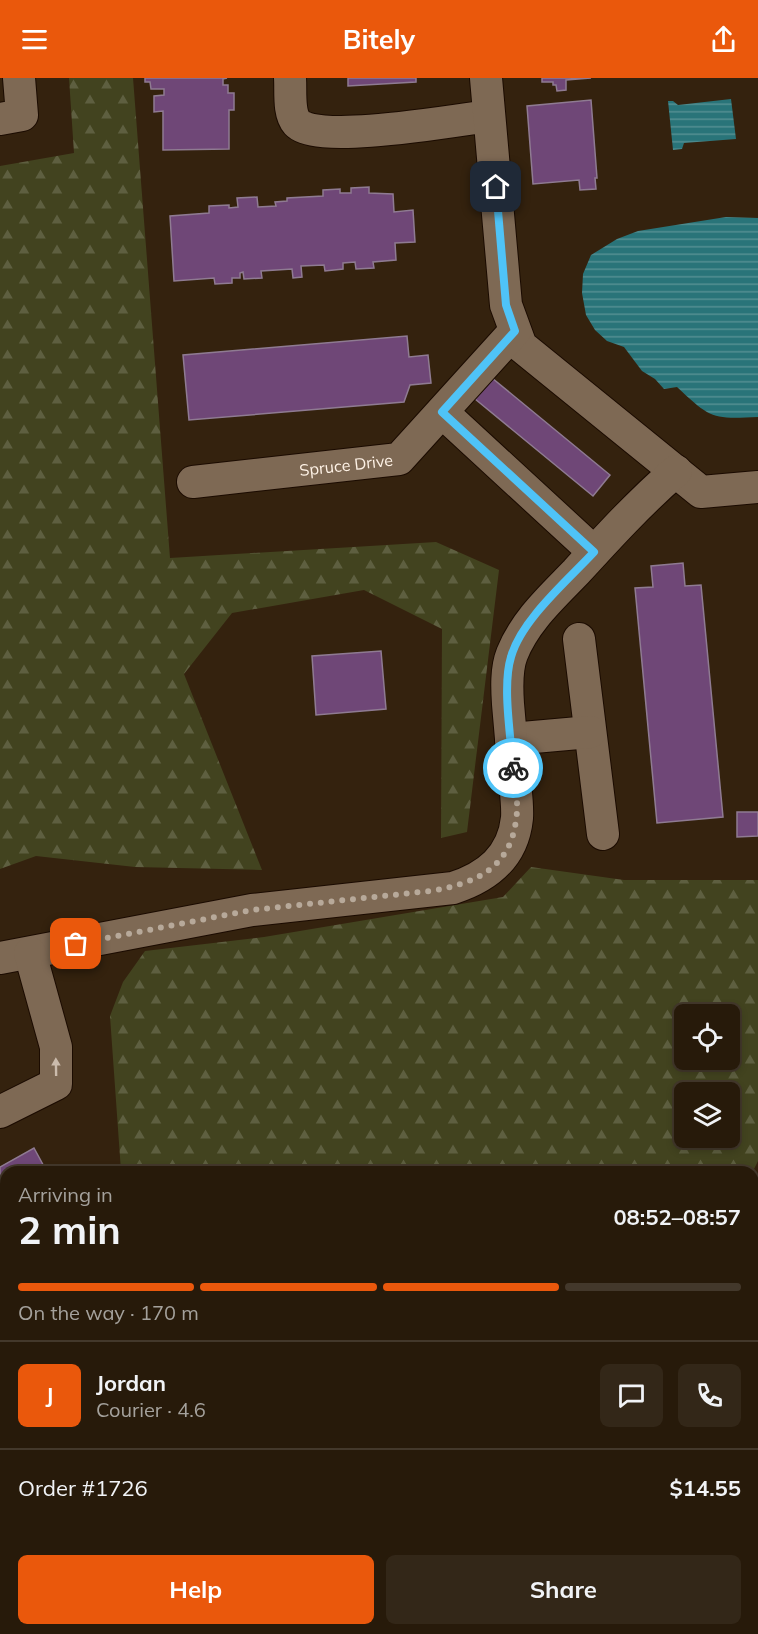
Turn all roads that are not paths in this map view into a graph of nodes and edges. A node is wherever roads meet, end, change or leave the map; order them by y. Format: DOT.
graph roads {
  1 [pos="19,78"];
  2 [pos="290,78"];
  3 [pos="486,78"];
  4 [pos="489,116"];
  5 [pos="0,119"];
  6 [pos="515,331"];
  7 [pos="442,412"];
  8 [pos="676,471"];
  9 [pos="193,482"];
  10 [pos="758,487"];
  11 [pos="594,552"];
  12 [pos="579,639"];
  13 [pos="590,732"];
  14 [pos="511,739"];
  15 [pos="603,834"];
  16 [pos="30,952"];
  17 [pos="0,958"];
  18 [pos="0,1112"];
  1 -- 5 [label="street"];
  2 -- 4 [label="street"];
  3 -- 4 [label="street"];
  4 -- 6 [label="street"];
  6 -- 7 [label="street, Spruce Drive"];
  6 -- 8 [label="street"];
  7 -- 9 [label="street, Spruce Drive"];
  7 -- 11 [label="street"];
  8 -- 10 [label="street"];
  8 -- 11 [label="street"];
  11 -- 14 [label="street"];
  12 -- 13 [label="street"];
  13 -- 14 [label="street"];
  13 -- 15 [label="street"];
  14 -- 16 [label="street"];
  16 -- 17 [label="street"];
  18 -- 16 [label="street, one-way"];
}
